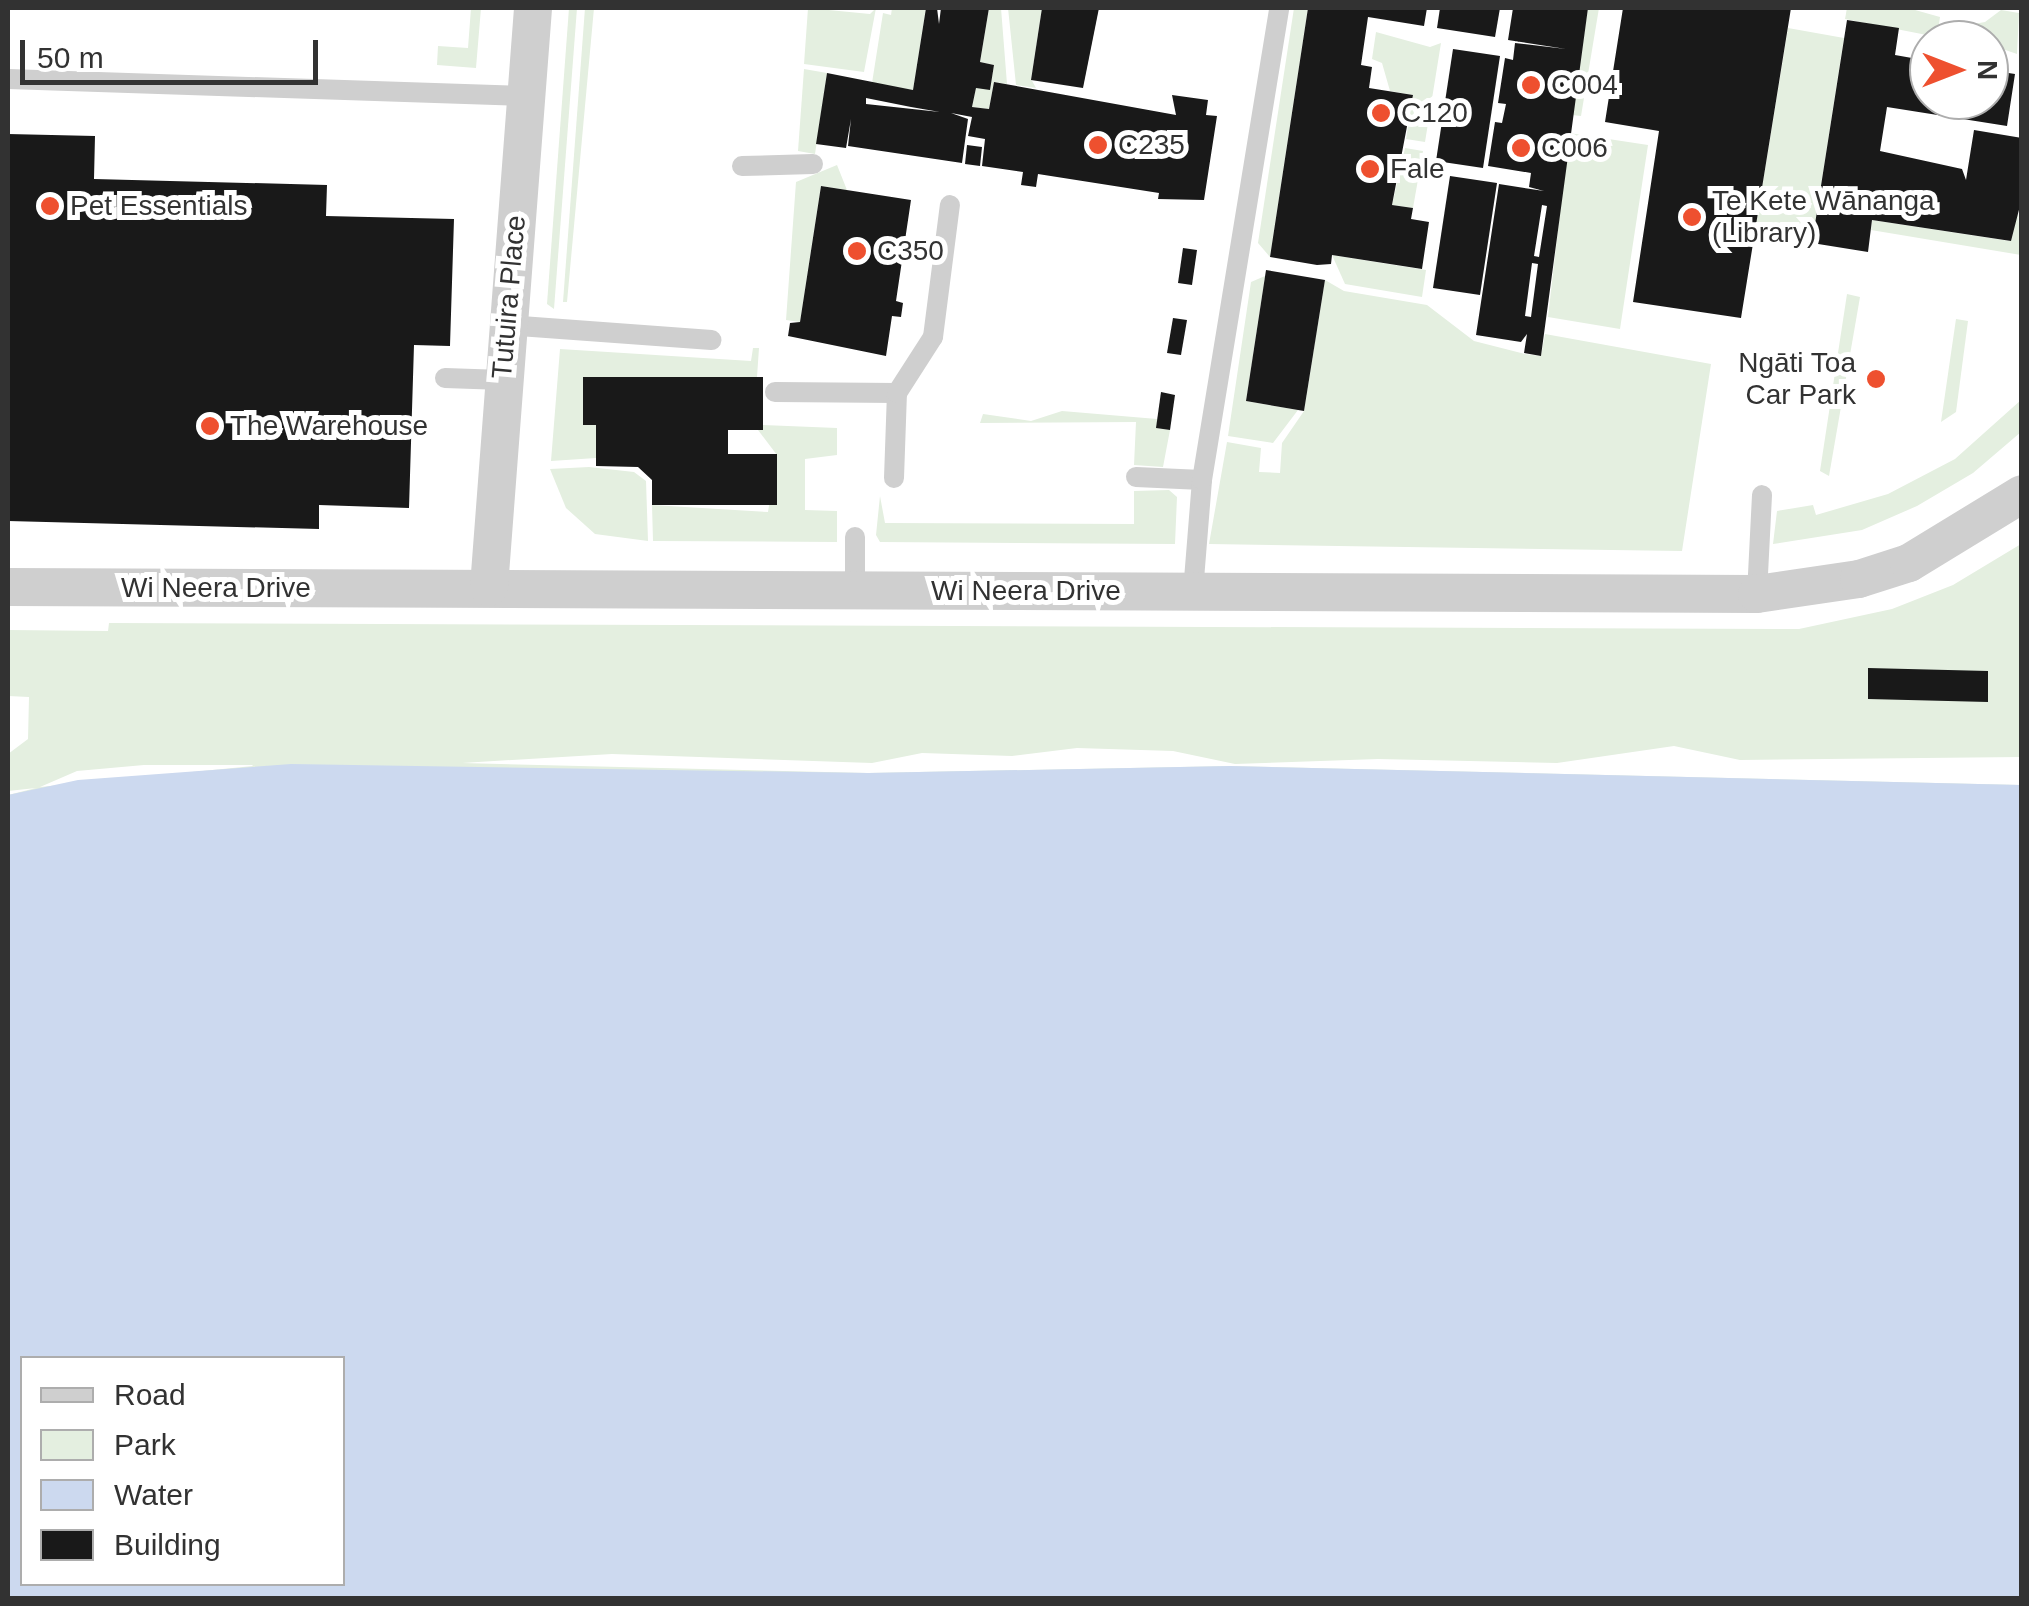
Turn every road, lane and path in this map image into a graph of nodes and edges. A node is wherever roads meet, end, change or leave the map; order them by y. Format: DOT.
graph roads {
  1 [pos="533,8"];
  2 [pos="1278,8"];
  3 [pos="8,79"];
  4 [pos="526,96"];
  5 [pos="813,164"];
  6 [pos="742,166"];
  7 [pos="950,205"];
  8 [pos="506,326"];
  9 [pos="711,340"];
  10 [pos="445,378"];
  11 [pos="503,380"];
  12 [pos="775,392"];
  13 [pos="897,393"];
  14 [pos="894,478"];
  15 [pos="1136,478"];
  16 [pos="1202,480"];
  17 [pos="2022,494"];
  18 [pos="1762,495"];
  19 [pos="855,538"];
  20 [pos="8,587"];
  21 [pos="489,588"];
  22 [pos="855,590"];
  23 [pos="1192,592"];
  24 [pos="1757,594"];
  1 -- 4 [label="street, Tutuira Place"];
  2 -- 16 [label="lane"];
  3 -- 4 [label="lane"];
  4 -- 8 [label="street, Tutuira Place"];
  5 -- 6 [label="lane"];
  7 -- 13 [label="lane"];
  8 -- 9 [label="lane"];
  8 -- 11 [label="street, Tutuira Place"];
  10 -- 11 [label="lane"];
  11 -- 21 [label="street, Tutuira Place"];
  12 -- 13 [label="lane"];
  13 -- 14 [label="lane"];
  15 -- 16 [label="lane"];
  16 -- 23 [label="lane"];
  17 -- 24 [label="street, Wi Neera Drive"];
  18 -- 24 [label="lane"];
  19 -- 22 [label="lane"];
  20 -- 21 [label="street, Wi Neera Drive"];
  21 -- 22 [label="street, Wi Neera Drive"];
  22 -- 23 [label="street, Wi Neera Drive"];
  23 -- 24 [label="street, Wi Neera Drive"];
}
